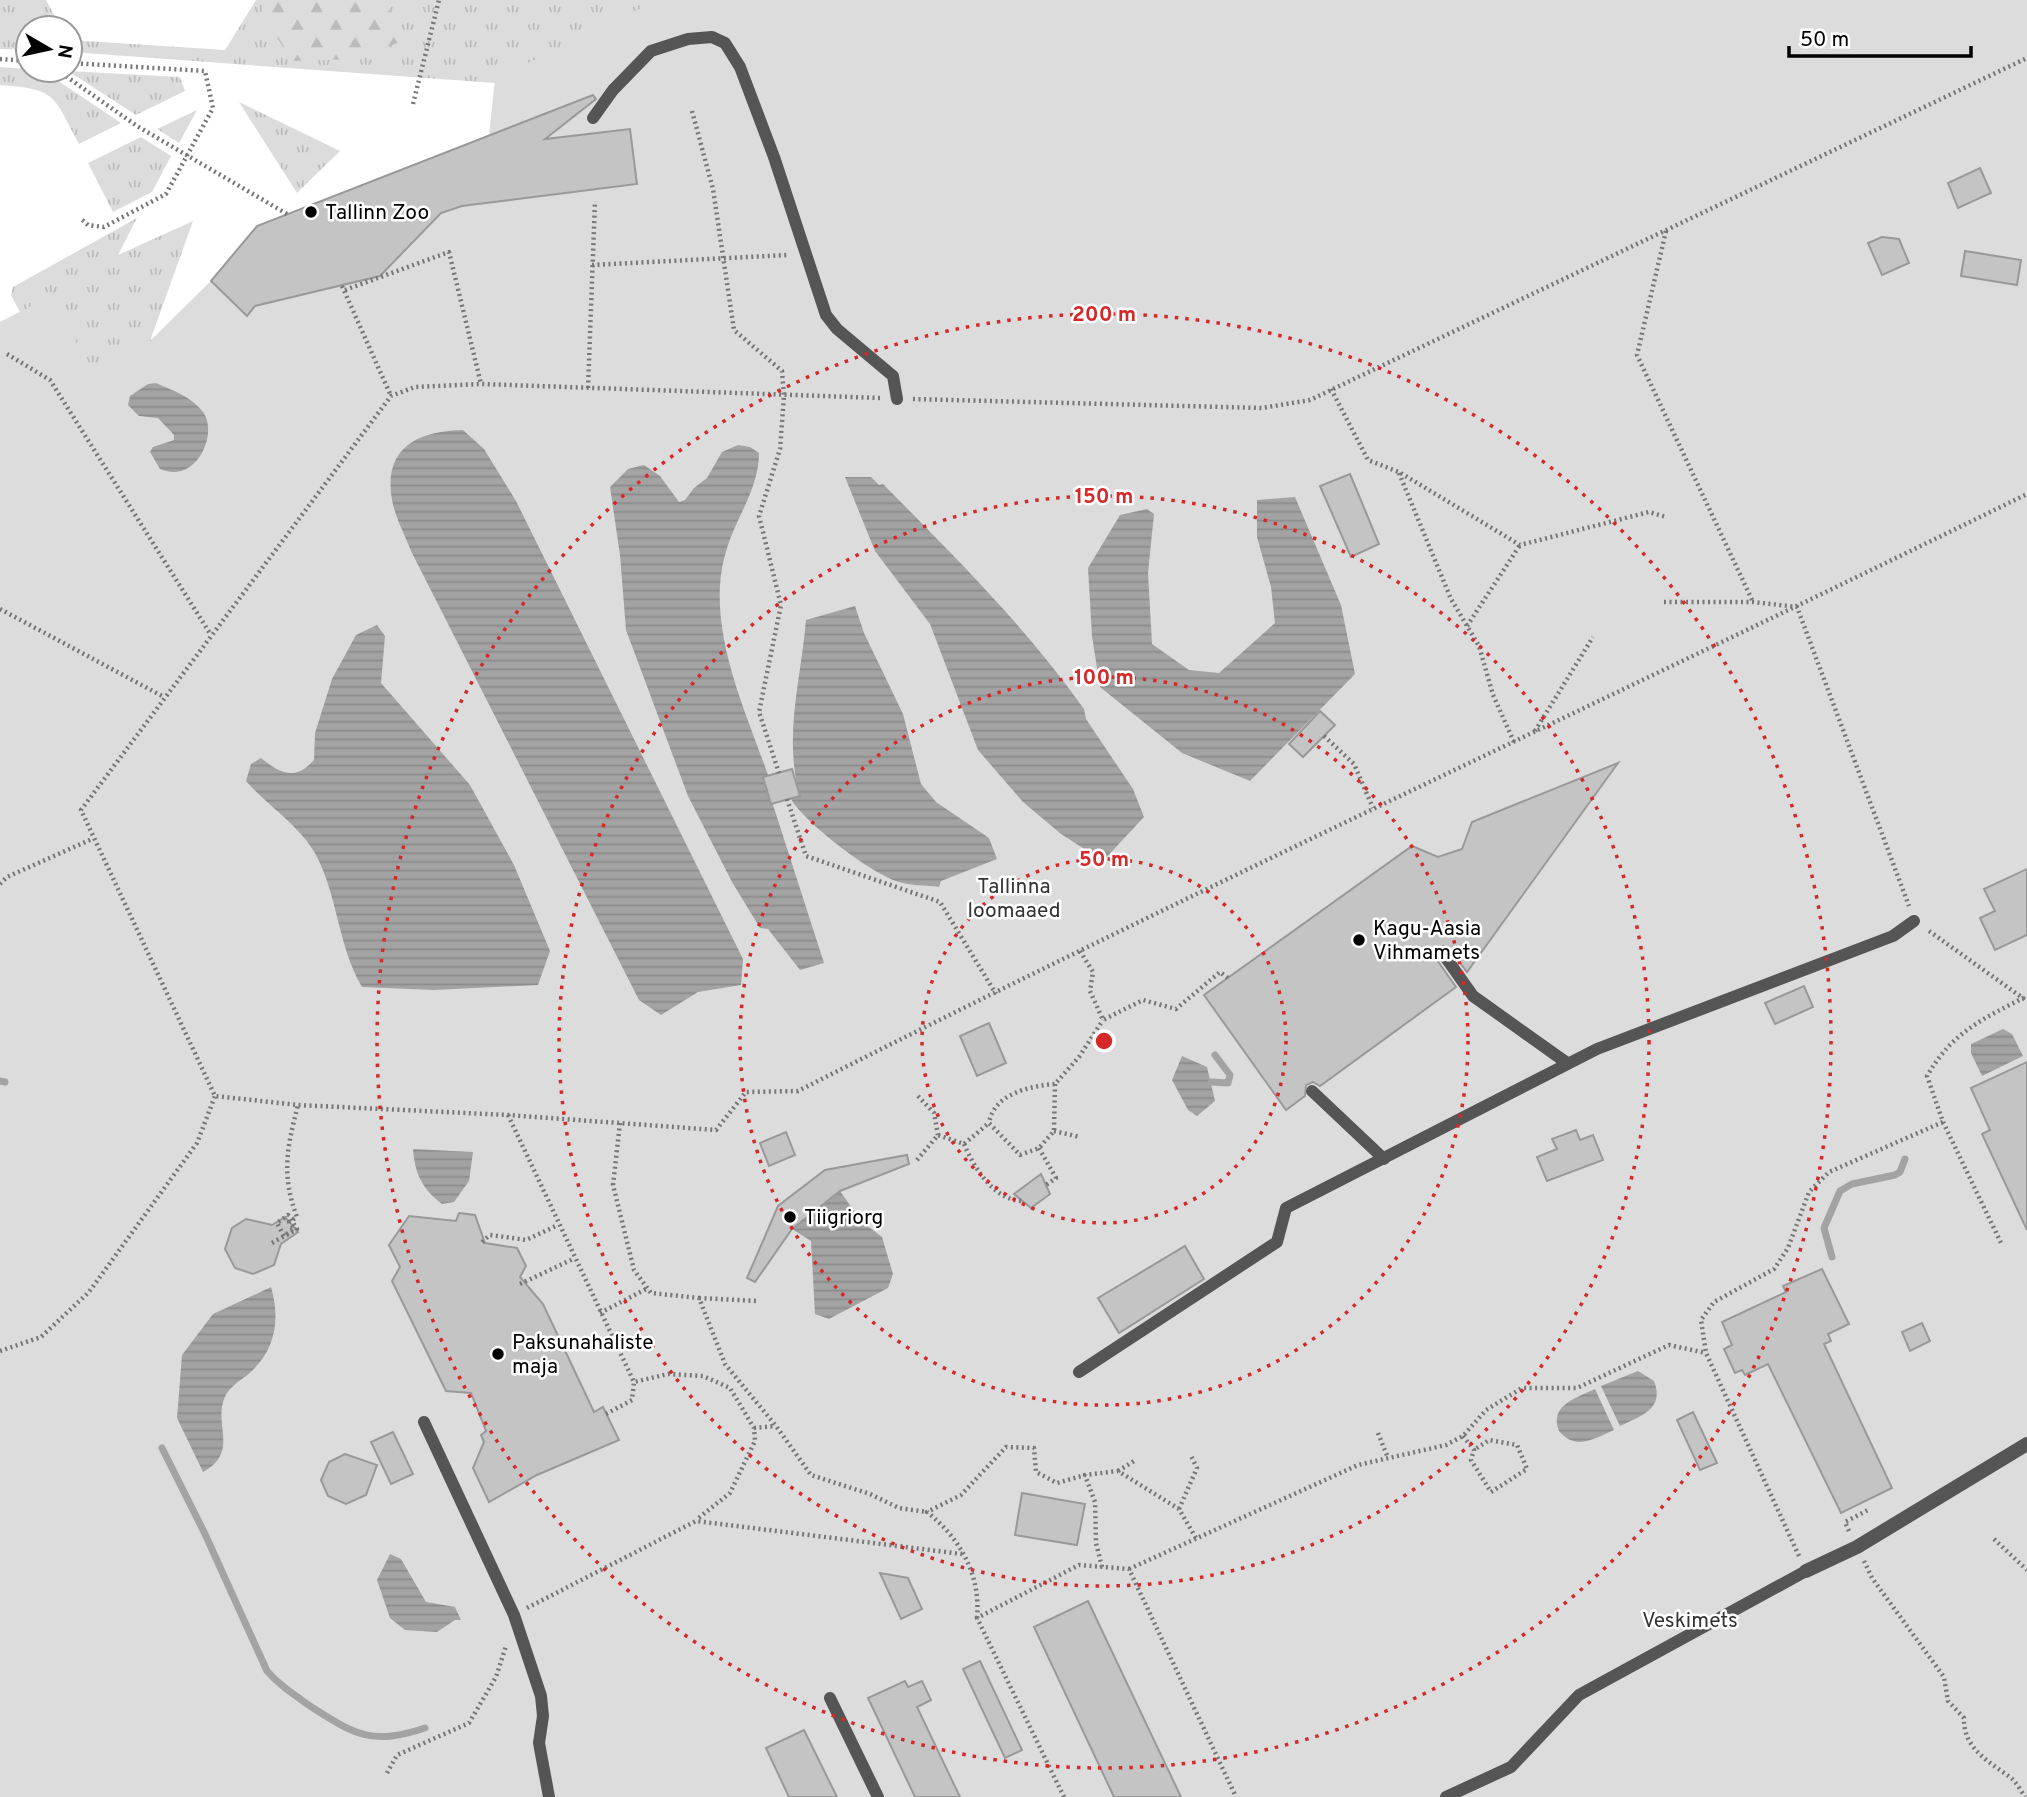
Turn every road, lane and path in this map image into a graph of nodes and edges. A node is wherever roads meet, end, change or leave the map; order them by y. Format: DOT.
graph roads {
  1 [pos="439,0"];
  2 [pos="2027,58"];
  3 [pos="84,64"];
  4 [pos="78,84"];
  5 [pos="413,104"];
  6 [pos="692,111"];
  7 [pos="593,118"];
  8 [pos="187,157"];
  9 [pos="595,201"];
  10 [pos="287,214"];
  11 [pos="80,218"];
  12 [pos="1666,230"];
  13 [pos="805,254"];
  14 [pos="721,258"];
  15 [pos="592,265"];
  16 [pos="6,354"];
  17 [pos="481,384"];
  18 [pos="588,388"];
  19 [pos="1331,389"];
  20 [pos="391,396"];
  21 [pos="784,396"];
  22 [pos="897,399"];
  23 [pos="1399,472"];
  24 [pos="2027,494"];
  25 [pos="1666,517"];
  26 [pos="1520,545"];
  27 [pos="1664,602"];
  28 [pos="1753,602"];
  29 [pos="1797,607"];
  30 [pos="0,609"];
  31 [pos="1466,627"];
  32 [pos="211,635"];
  33 [pos="1594,637"];
  34 [pos="164,697"];
  35 [pos="1534,732"];
  36 [pos="1324,736"];
  37 [pos="1514,742"];
  38 [pos="779,772"];
  39 [pos="787,799"];
  40 [pos="1373,808"];
  41 [pos="92,839"];
  42 [pos="0,884"];
  43 [pos="1914,921"];
  44 [pos="1080,951"];
  45 [pos="1444,955"];
  46 [pos="1228,978"];
  47 [pos="996,994"];
  48 [pos="2026,998"];
  49 [pos="1103,1020"];
  50 [pos="1567,1063"];
  51 [pos="1055,1084"];
  52 [pos="1312,1091"];
  53 [pos="215,1096"];
  54 [pos="918,1096"];
  55 [pos="298,1105"];
  56 [pos="508,1115"];
  57 [pos="1943,1122"];
  58 [pos="620,1123"];
  59 [pos="989,1123"];
  60 [pos="1054,1131"];
  61 [pos="938,1135"];
  62 [pos="1080,1137"];
  63 [pos="964,1144"];
  64 [pos="1039,1148"];
  65 [pos="1384,1159"];
  66 [pos="917,1160"];
  67 [pos="1046,1185"];
  68 [pos="1022,1201"];
  69 [pos="558,1225"];
  70 [pos="482,1242"];
  71 [pos="272,1243"];
  72 [pos="2001,1245"];
  73 [pos="573,1259"];
  74 [pos="520,1284"];
  75 [pos="648,1288"];
  76 [pos="699,1298"];
  77 [pos="757,1301"];
  78 [pos="600,1313"];
  79 [pos="0,1351"];
  80 [pos="1706,1353"];
  81 [pos="1079,1372"];
  82 [pos="634,1382"];
  83 [pos="606,1413"];
  84 [pos="424,1422"];
  85 [pos="776,1426"];
  86 [pos="754,1428"];
  87 [pos="1378,1433"];
  88 [pos="1463,1436"];
  89 [pos="2027,1444"];
  90 [pos="1474,1450"];
  91 [pos="1190,1454"];
  92 [pos="1388,1458"];
  93 [pos="1134,1461"];
  94 [pos="1118,1471"];
  95 [pos="1085,1475"];
  96 [pos="1179,1509"];
  97 [pos="927,1513"];
  98 [pos="696,1521"];
  99 [pos="1196,1538"];
  100 [pos="1994,1539"];
  101 [pos="962,1554"];
  102 [pos="1102,1567"];
  103 [pos="1129,1569"];
  104 [pos="2027,1570"];
  105 [pos="1806,1571"];
  106 [pos="1872,1578"];
  107 [pos="514,1615"];
  108 [pos="977,1618"];
  109 [pos="830,1698"];
  110 [pos="387,1773"];
  111 [pos="549,1797"];
  112 [pos="878,1797"];
  113 [pos="1064,1797"];
  114 [pos="1236,1797"];
  115 [pos="1446,1797"];
  116 [pos="2025,1797"];
  1 -- 5 [label="path"];
  2 -- 12 [label="path"];
  3 -- 8 [label="path"];
  4 -- 8 [label="path"];
  6 -- 14 [label="path"];
  7 -- 13 [label="lane"];
  8 -- 10 [label="path"];
  8 -- 11 [label="path"];
  9 -- 15 [label="path"];
  12 -- 19 [label="path"];
  12 -- 28 [label="path"];
  13 -- 14 [label="path"];
  13 -- 22 [label="lane"];
  14 -- 15 [label="path"];
  14 -- 21 [label="path"];
  15 -- 18 [label="path"];
  16 -- 32 [label="path"];
  17 -- 18 [label="path"];
  17 -- 20 [label="path"];
  17 -- 20 [label="path"];
  18 -- 21 [label="path"];
  19 -- 22 [label="path"];
  19 -- 23 [label="path"];
  20 -- 32 [label="path"];
  21 -- 22 [label="path"];
  21 -- 38 [label="path"];
  23 -- 26 [label="path"];
  23 -- 31 [label="path"];
  24 -- 29 [label="path"];
  25 -- 26 [label="path"];
  26 -- 31 [label="path"];
  27 -- 28 [label="path"];
  28 -- 29 [label="path"];
  29 -- 35 [label="path"];
  29 -- 43 [label="path"];
  30 -- 34 [label="path"];
  31 -- 37 [label="path"];
  32 -- 34 [label="path"];
  33 -- 35 [label="path"];
  34 -- 41 [label="path"];
  35 -- 37 [label="path"];
  36 -- 40 [label="path"];
  37 -- 40 [label="path"];
  39 -- 47 [label="path"];
  40 -- 44 [label="path"];
  41 -- 42 [label="path"];
  41 -- 53 [label="path"];
  43 -- 48 [label="path"];
  43 -- 50 [label="lane"];
  44 -- 47 [label="path"];
  44 -- 49 [label="path"];
  45 -- 50 [label="lane"];
  46 -- 49 [label="path"];
  47 -- 58 [label="path"];
  48 -- 57 [label="path"];
  49 -- 51 [label="path"];
  50 -- 65 [label="lane"];
  51 -- 59 [label="path"];
  51 -- 60 [label="path"];
  52 -- 65 [label="lane"];
  53 -- 55 [label="path"];
  53 -- 79 [label="path"];
  54 -- 61 [label="path"];
  55 -- 56 [label="path"];
  55 -- 71 [label="path"];
  56 -- 58 [label="path"];
  56 -- 69 [label="path"];
  57 -- 72 [label="path"];
  57 -- 80 [label="path"];
  58 -- 75 [label="path"];
  59 -- 63 [label="path"];
  59 -- 64 [label="path"];
  60 -- 62 [label="path"];
  60 -- 64 [label="path"];
  61 -- 63 [label="path"];
  61 -- 66 [label="path"];
  63 -- 68 [label="path"];
  64 -- 67 [label="path"];
  65 -- 81 [label="lane"];
  69 -- 70 [label="path"];
  69 -- 73 [label="path"];
  73 -- 74 [label="path"];
  73 -- 78 [label="path"];
  75 -- 76 [label="path"];
  75 -- 78 [label="path"];
  76 -- 77 [label="path"];
  76 -- 85 [label="path"];
  78 -- 82 [label="path"];
  80 -- 88 [label="path"];
  80 -- 105 [label="path"];
  82 -- 83 [label="path"];
  82 -- 86 [label="path"];
  84 -- 107 [label="lane"];
  85 -- 86 [label="path"];
  85 -- 97 [label="path"];
  86 -- 98 [label="path"];
  87 -- 92 [label="path"];
  88 -- 90 [label="path"];
  88 -- 92 [label="path"];
  89 -- 105 [label="street"];
  90 -- 90 [label="path"];
  91 -- 96 [label="path"];
  92 -- 99 [label="path"];
  93 -- 94 [label="path"];
  94 -- 95 [label="path"];
  94 -- 96 [label="path"];
  95 -- 97 [label="path"];
  95 -- 102 [label="path"];
  96 -- 99 [label="path"];
  97 -- 101 [label="path"];
  98 -- 101 [label="path"];
  98 -- 107 [label="path"];
  99 -- 103 [label="path"];
  100 -- 104 [label="path"];
  101 -- 108 [label="path"];
  102 -- 103 [label="path"];
  102 -- 108 [label="path"];
  103 -- 114 [label="path"];
  105 -- 115 [label="lane"];
  106 -- 116 [label="path"];
  107 -- 110 [label="path"];
  107 -- 111 [label="lane"];
  108 -- 113 [label="path"];
  109 -- 112 [label="lane"];
}
